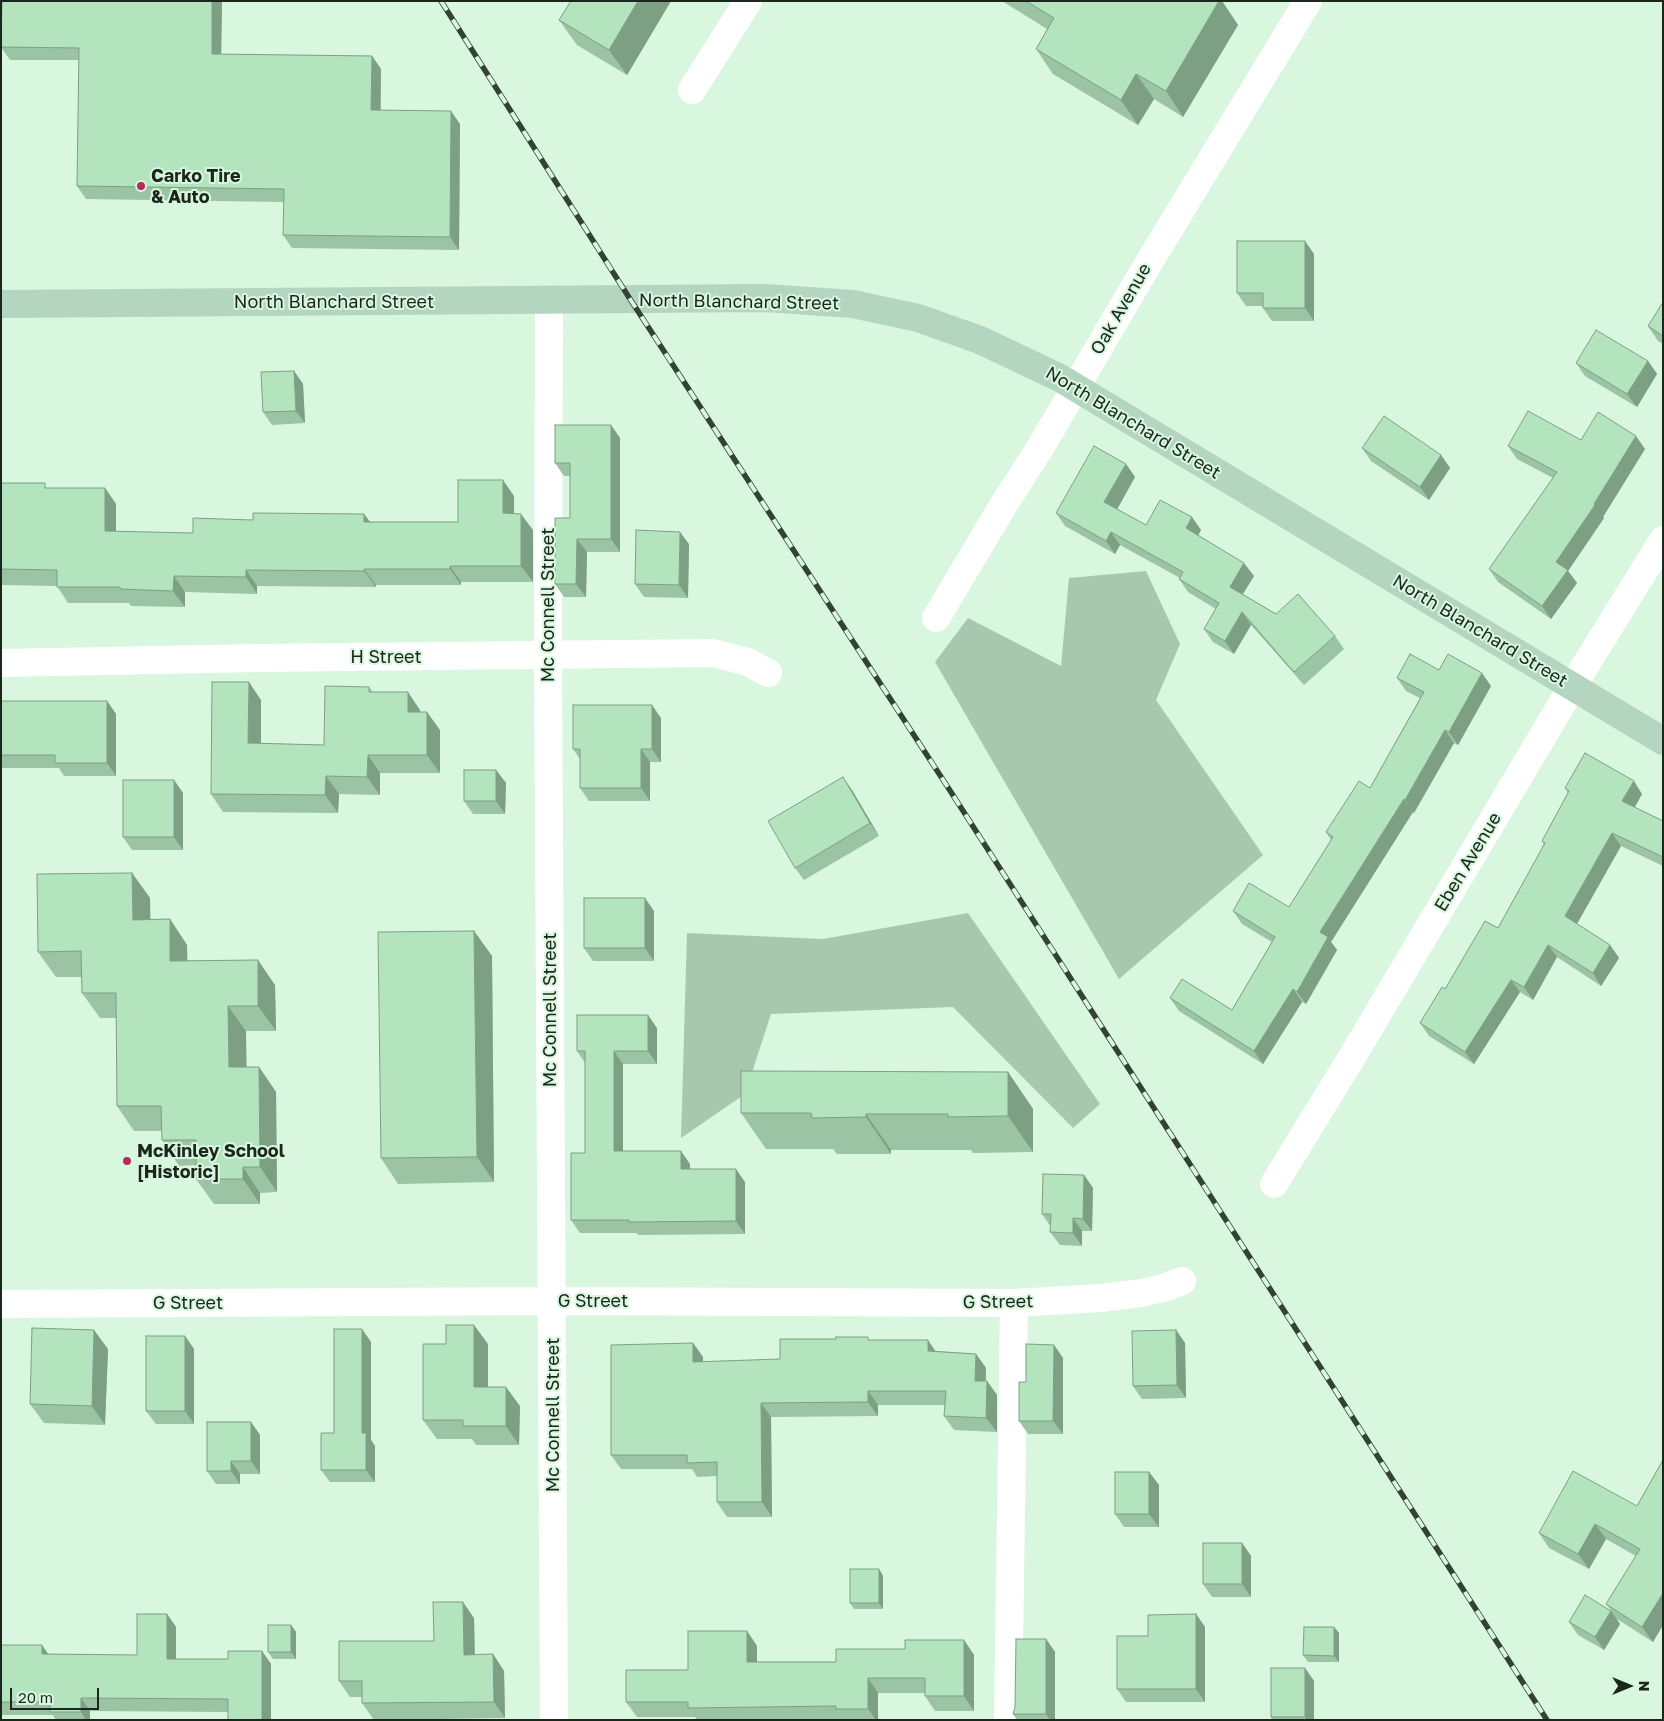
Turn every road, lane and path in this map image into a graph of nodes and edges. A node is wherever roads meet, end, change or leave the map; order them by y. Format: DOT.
graph roads {
  1 [pos="748,1"];
  2 [pos="1308,1"];
  3 [pos="692,90"];
  4 [pos="549,300"];
  5 [pos="1,304"];
  6 [pos="1075,388"];
  7 [pos="1663,540"];
  8 [pos="936,618"];
  9 [pos="548,656"];
  10 [pos="1,663"];
  11 [pos="768,673"];
  12 [pos="1572,687"];
  13 [pos="1663,741"];
  14 [pos="1274,1184"];
  15 [pos="1182,1281"];
  16 [pos="552,1301"];
  17 [pos="1014,1303"];
  18 [pos="1,1304"];
  19 [pos="554,1720"];
  20 [pos="1008,1720"];
  1 -- 3 [label="street"];
  2 -- 6 [label="street, Oak Avenue"];
  4 -- 5 [label="street, North Blanchard Street"];
  4 -- 6 [label="street, North Blanchard Street"];
  4 -- 9 [label="street, Mc Connell Street"];
  6 -- 8 [label="street, Oak Avenue"];
  6 -- 12 [label="street, North Blanchard Street"];
  7 -- 12 [label="street, Eben Avenue"];
  9 -- 10 [label="street, H Street"];
  9 -- 11 [label="street, H Street"];
  9 -- 16 [label="street, Mc Connell Street"];
  12 -- 13 [label="street, North Blanchard Street"];
  12 -- 14 [label="street, Eben Avenue"];
  15 -- 17 [label="street, G Street"];
  16 -- 17 [label="street, G Street"];
  16 -- 18 [label="street, G Street"];
  16 -- 19 [label="street, Mc Connell Street"];
  17 -- 20 [label="street"];
}
